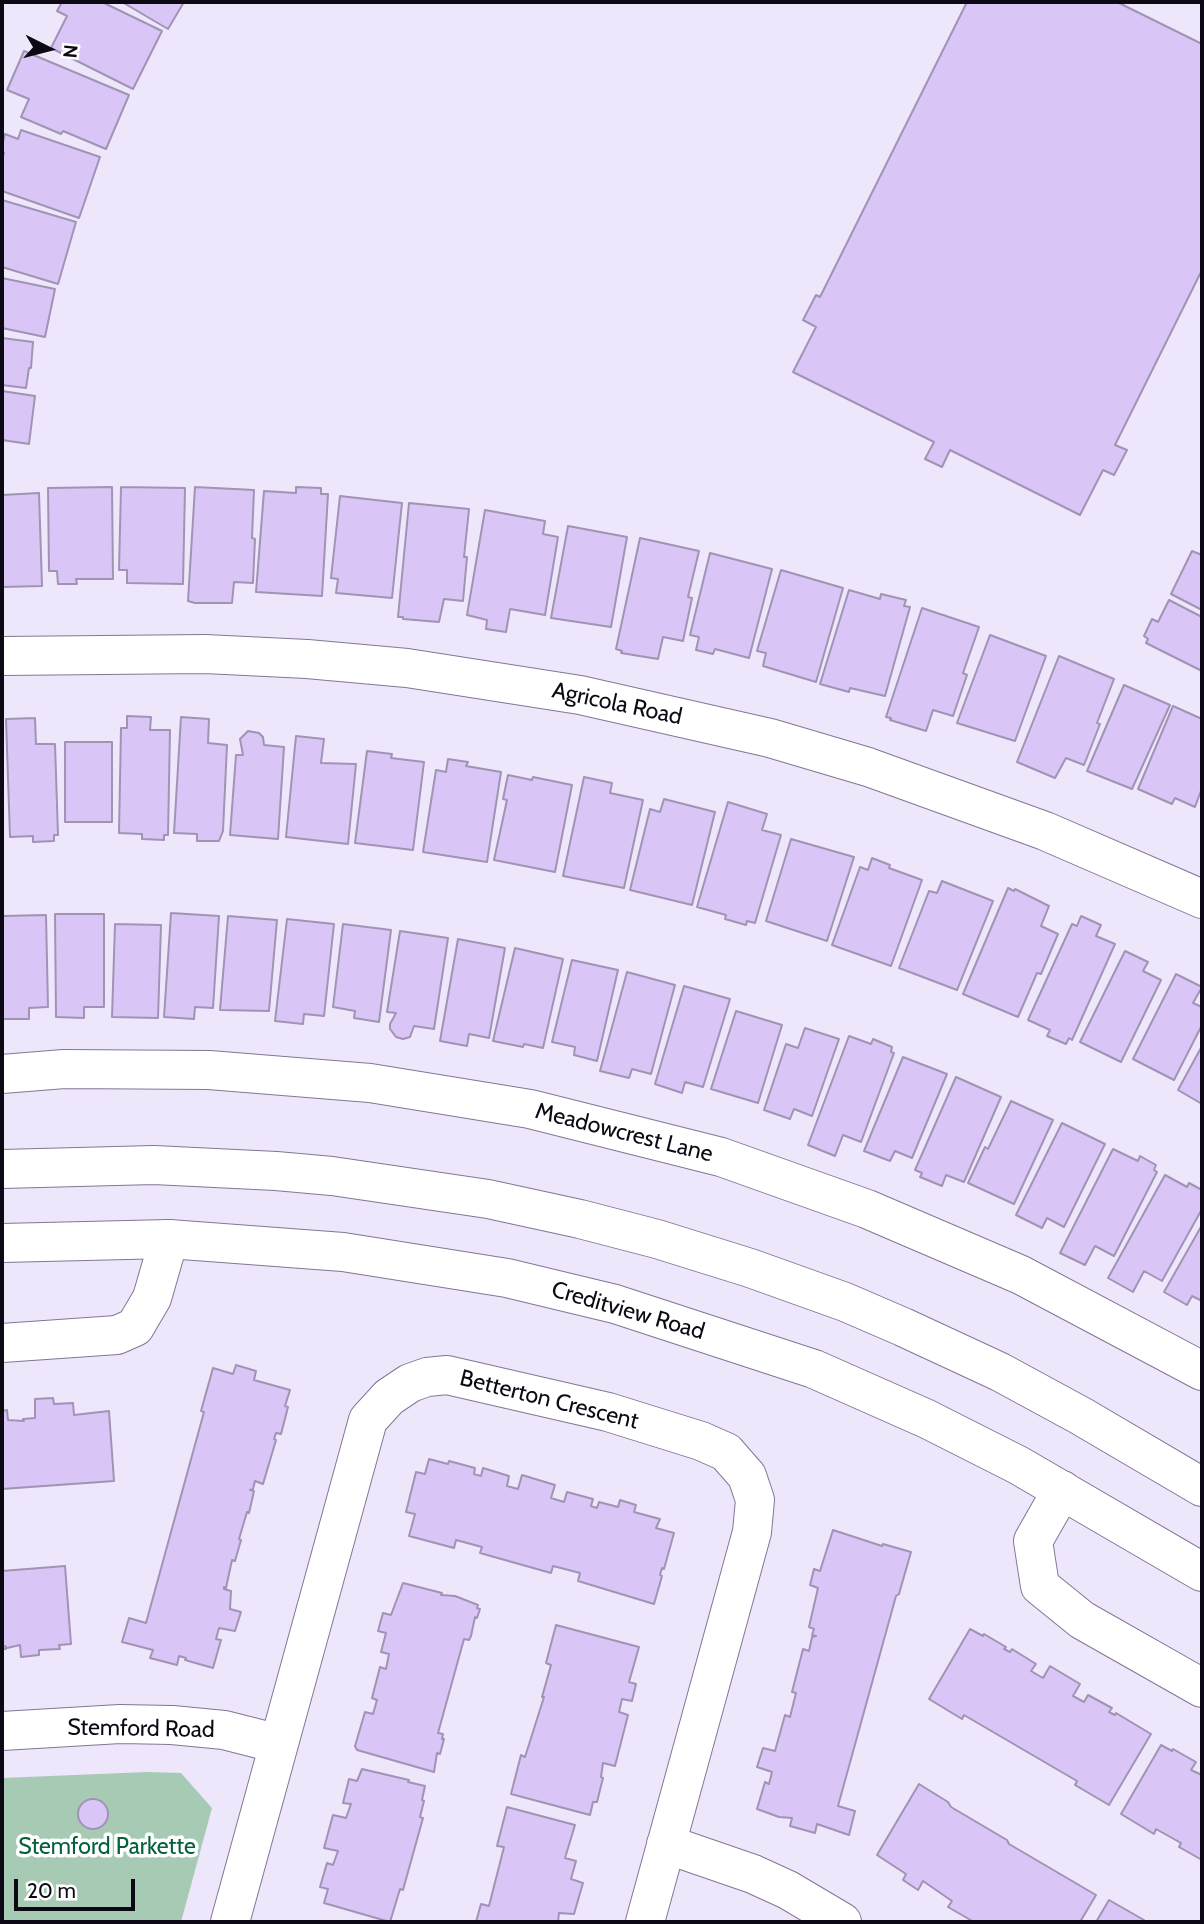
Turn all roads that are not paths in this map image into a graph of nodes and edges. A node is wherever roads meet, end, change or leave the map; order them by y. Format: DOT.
graph roads {
  1 [pos="2,656"];
  2 [pos="1202,899"];
  3 [pos="2,1074"];
  4 [pos="2,1169"];
  5 [pos="169,1239"];
  6 [pos="2,1243"];
  7 [pos="2,1343"];
  8 [pos="1202,1371"];
  9 [pos="1202,1487"];
  10 [pos="1062,1490"];
  11 [pos="1202,1572"];
  12 [pos="1202,1688"];
  13 [pos="2,1731"];
  14 [pos="279,1744"];
  15 [pos="666,1844"];
  16 [pos="230,1922"];
  17 [pos="645,1922"];
  18 [pos="842,1922"];
  1 -- 2 [label="street, Agricola Road"];
  3 -- 8 [label="street, Meadowcrest Lane"];
  4 -- 9 [label="street"];
  5 -- 6 [label="street, Creditview Road"];
  5 -- 7 [label="street"];
  5 -- 10 [label="street, Creditview Road"];
  10 -- 11 [label="street, Creditview Road"];
  10 -- 12 [label="street"];
  13 -- 14 [label="street, Stemford Road"];
  14 -- 15 [label="street, Betterton Crescent"];
  14 -- 16 [label="street, Betterton Crescent"];
  15 -- 17 [label="street, Betterton Crescent"];
  15 -- 18 [label="street"];
}
